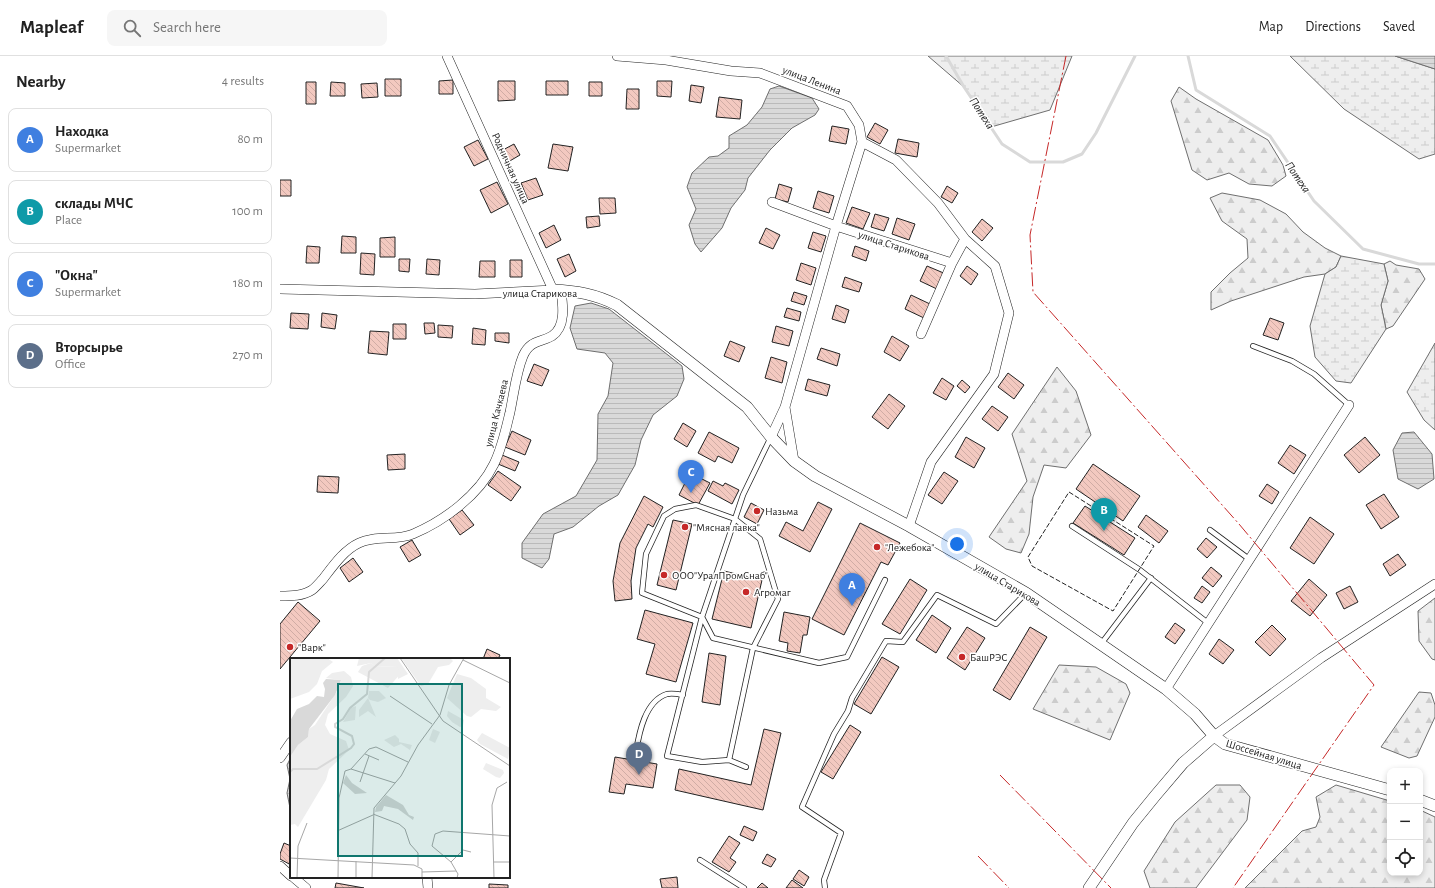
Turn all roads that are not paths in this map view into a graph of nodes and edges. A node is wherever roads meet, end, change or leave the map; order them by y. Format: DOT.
graph roads {
  1 [pos="447,56"];
  2 [pos="617,56"];
  3 [pos="862,142"];
  4 [pos="772,202"];
  5 [pos="836,226"];
  6 [pos="965,239"];
  7 [pos="952,263"];
  8 [pos="280,289"];
  9 [pos="557,291"];
  10 [pos="921,334"];
  11 [pos="1253,346"];
  12 [pos="1349,405"];
  13 [pos="785,407"];
  14 [pos="771,437"];
  15 [pos="794,461"];
  16 [pos="734,519"];
  17 [pos="909,526"];
  18 [pos="1072,526"];
  19 [pos="1210,530"];
  20 [pos="1249,559"];
  21 [pos="1151,578"];
  22 [pos="885,580"];
  23 [pos="1435,584"];
  24 [pos="1026,593"];
  25 [pos="280,596"];
  26 [pos="702,617"];
  27 [pos="1208,623"];
  28 [pos="1100,644"];
  29 [pos="753,648"];
  30 [pos="1166,689"];
  31 [pos="683,694"];
  32 [pos="1214,736"];
  33 [pos="290,743"];
  34 [pos="636,752"];
  35 [pos="280,758"];
  36 [pos="729,760"];
  37 [pos="746,767"];
  38 [pos="1387,789"];
  39 [pos="1423,801"];
  40 [pos="1435,806"];
  41 [pos="700,860"];
  42 [pos="280,866"];
  43 [pos="290,874"];
  44 [pos="294,878"];
  45 [pos="427,878"];
  46 [pos="306,888"];
  47 [pos="428,888"];
  48 [pos="744,888"];
  49 [pos="825,888"];
  50 [pos="1089,888"];
  1 -- 9 [label="street, Родничная улица"];
  2 -- 3 [label="street, улица Ленина"];
  3 -- 5 [label="street"];
  3 -- 6 [label="street"];
  4 -- 5 [label="street, улица Старикова"];
  5 -- 7 [label="street, улица Старикова"];
  5 -- 13 [label="street"];
  6 -- 7 [label="street"];
  6 -- 17 [label="street"];
  7 -- 10 [label="street"];
  8 -- 9 [label="street, улица Старикова"];
  9 -- 14 [label="street, улица Старикова"];
  9 -- 25 [label="street, улица Качкаева"];
  11 -- 12 [label="lane"];
  12 -- 20 [label="street"];
  13 -- 14 [label="street"];
  13 -- 15 [label="street"];
  14 -- 15 [label="street, улица Старикова"];
  14 -- 16 [label="lane"];
  15 -- 17 [label="street, улица Старикова"];
  16 -- 26 [label="lane"];
  16 -- 26 [label="lane"];
  16 -- 29 [label="lane"];
  17 -- 24 [label="street, улица Старикова"];
  18 -- 21 [label="lane"];
  19 -- 20 [label="lane"];
  20 -- 27 [label="street"];
  21 -- 27 [label="lane"];
  21 -- 28 [label="lane"];
  22 -- 29 [label="lane"];
  23 -- 32 [label="street"];
  24 -- 28 [label="street, улица Старикова"];
  24 -- 49 [label="lane"];
  26 -- 29 [label="lane"];
  26 -- 31 [label="lane"];
  27 -- 30 [label="street"];
  28 -- 30 [label="street, улица Старикова"];
  29 -- 36 [label="lane"];
  30 -- 32 [label="street, улица Старикова"];
  31 -- 34 [label="lane"];
  31 -- 36 [label="lane"];
  32 -- 38 [label="street, Шоссейная улица"];
  32 -- 50 [label="street, Шоссейная улица"];
  33 -- 35 [label="street"];
  36 -- 37 [label="lane"];
  39 -- 40 [label="street"];
  41 -- 48 [label="lane"];
  42 -- 43 [label="street"];
  44 -- 46 [label="street"];
  45 -- 47 [label="street"];
}
